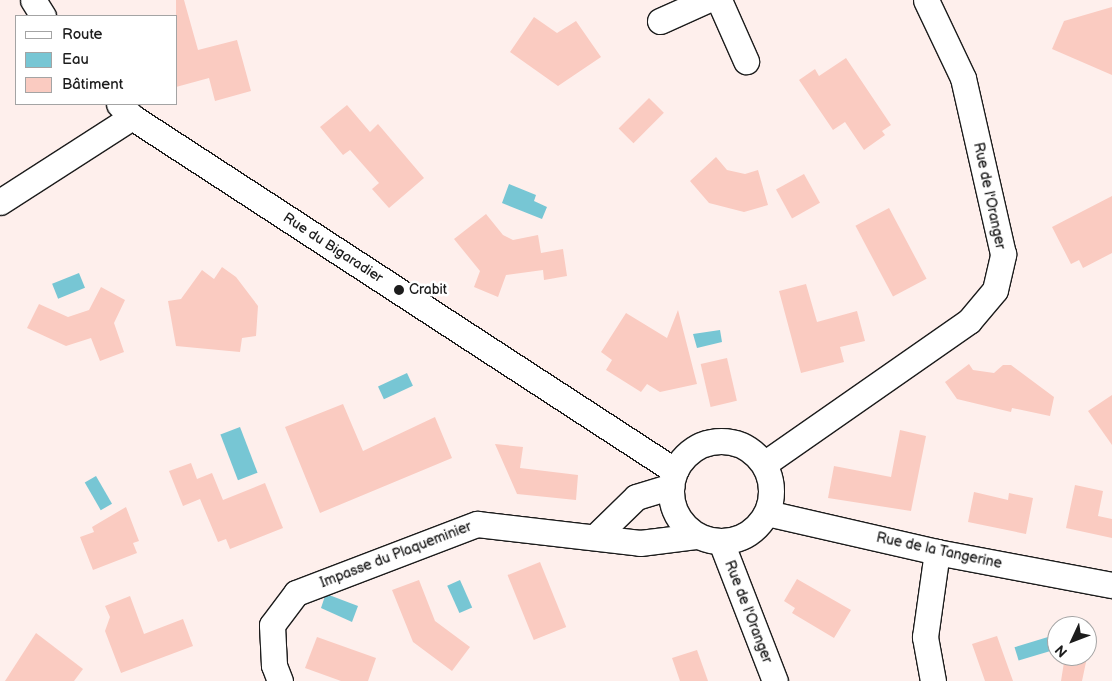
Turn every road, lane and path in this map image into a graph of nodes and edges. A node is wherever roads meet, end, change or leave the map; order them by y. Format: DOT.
graph roads {
  1 [pos="33,0"];
  2 [pos="708,0"];
  3 [pos="926,0"];
  4 [pos="43,15"];
  5 [pos="660,21"];
  6 [pos="746,61"];
  7 [pos="126,110"];
  8 [pos="0,202"];
  9 [pos="764,464"];
  10 [pos="673,478"];
  11 [pos="767,514"];
  12 [pos="696,536"];
  13 [pos="595,537"];
  14 [pos="721,542"];
  15 [pos="938,552"];
  16 [pos="1112,584"];
  17 [pos="280,681"];
  18 [pos="775,681"];
  19 [pos="933,681"];
  1 -- 4 [label="street"];
  2 -- 5 [label="street"];
  2 -- 6 [label="street"];
  3 -- 9 [label="street, Rue de l'Oranger"];
  7 -- 8 [label="street"];
  7 -- 10 [label="street, Rue du Bigaradier"];
  9 -- 10 [label="street"];
  9 -- 11 [label="street"];
  10 -- 12 [label="street"];
  10 -- 13 [label="street"];
  11 -- 14 [label="street"];
  11 -- 15 [label="street, Rue de la Tangerine"];
  12 -- 13 [label="street, Impasse du Plaqueminier"];
  12 -- 14 [label="street"];
  13 -- 17 [label="street, Impasse du Plaqueminier"];
  14 -- 18 [label="street, Rue de l'Oranger"];
  15 -- 16 [label="street, Rue de la Tangerine"];
  15 -- 19 [label="street"];
}
